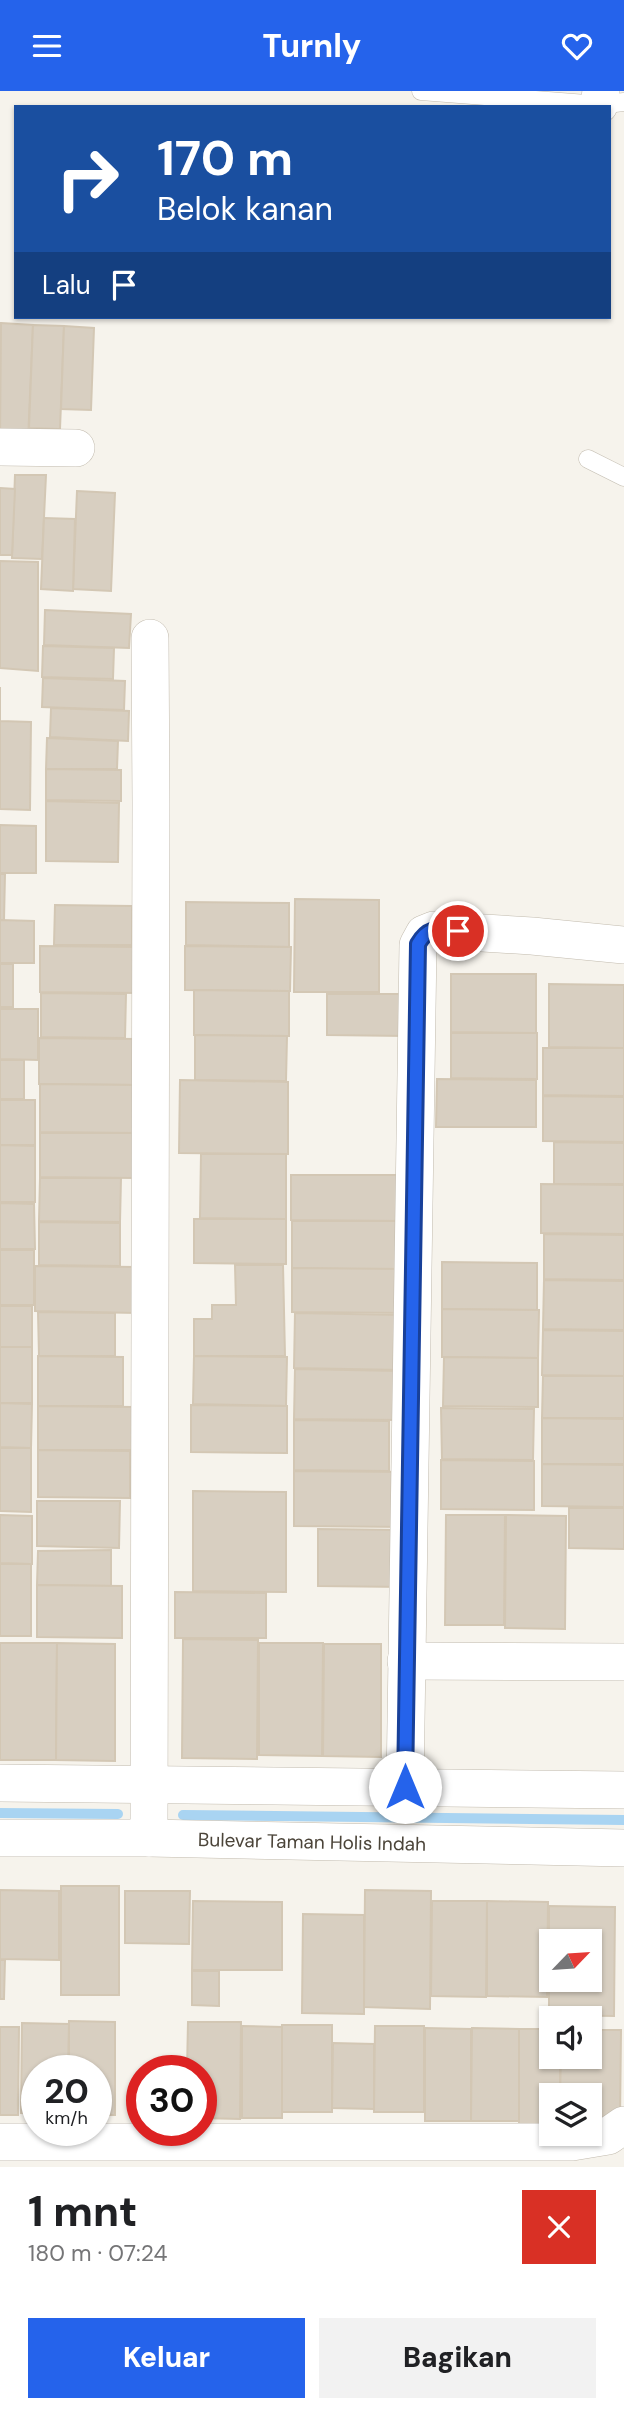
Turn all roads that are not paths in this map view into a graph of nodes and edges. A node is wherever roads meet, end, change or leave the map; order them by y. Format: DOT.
graph roads {
  1 [pos="421,91"];
  2 [pos="608,99"];
  3 [pos="0,447"];
  4 [pos="76,448"];
  5 [pos="589,459"];
  6 [pos="624,477"];
  7 [pos="150,638"];
  8 [pos="624,945"];
  9 [pos="406,1661"];
  10 [pos="624,1662"];
  11 [pos="0,1783"];
  12 [pos="150,1784"];
  13 [pos="405,1787"];
  14 [pos="624,1790"];
  15 [pos="0,1838"];
  16 [pos="149,1838"];
  17 [pos="624,1848"];
  18 [pos="624,2126"];
  19 [pos="0,2141"];
  1 -- 2 [label="lane"];
  3 -- 4 [label="street"];
  5 -- 6 [label="lane"];
  7 -- 12 [label="street"];
  8 -- 9 [label="street"];
  9 -- 10 [label="street"];
  9 -- 13 [label="street"];
  11 -- 12 [label="street"];
  12 -- 13 [label="street"];
  12 -- 16 [label="street"];
  13 -- 14 [label="street"];
  15 -- 16 [label="street, Bulevar Taman Holis Indah"];
  16 -- 17 [label="street, Bulevar Taman Holis Indah"];
  18 -- 19 [label="street"];
}
